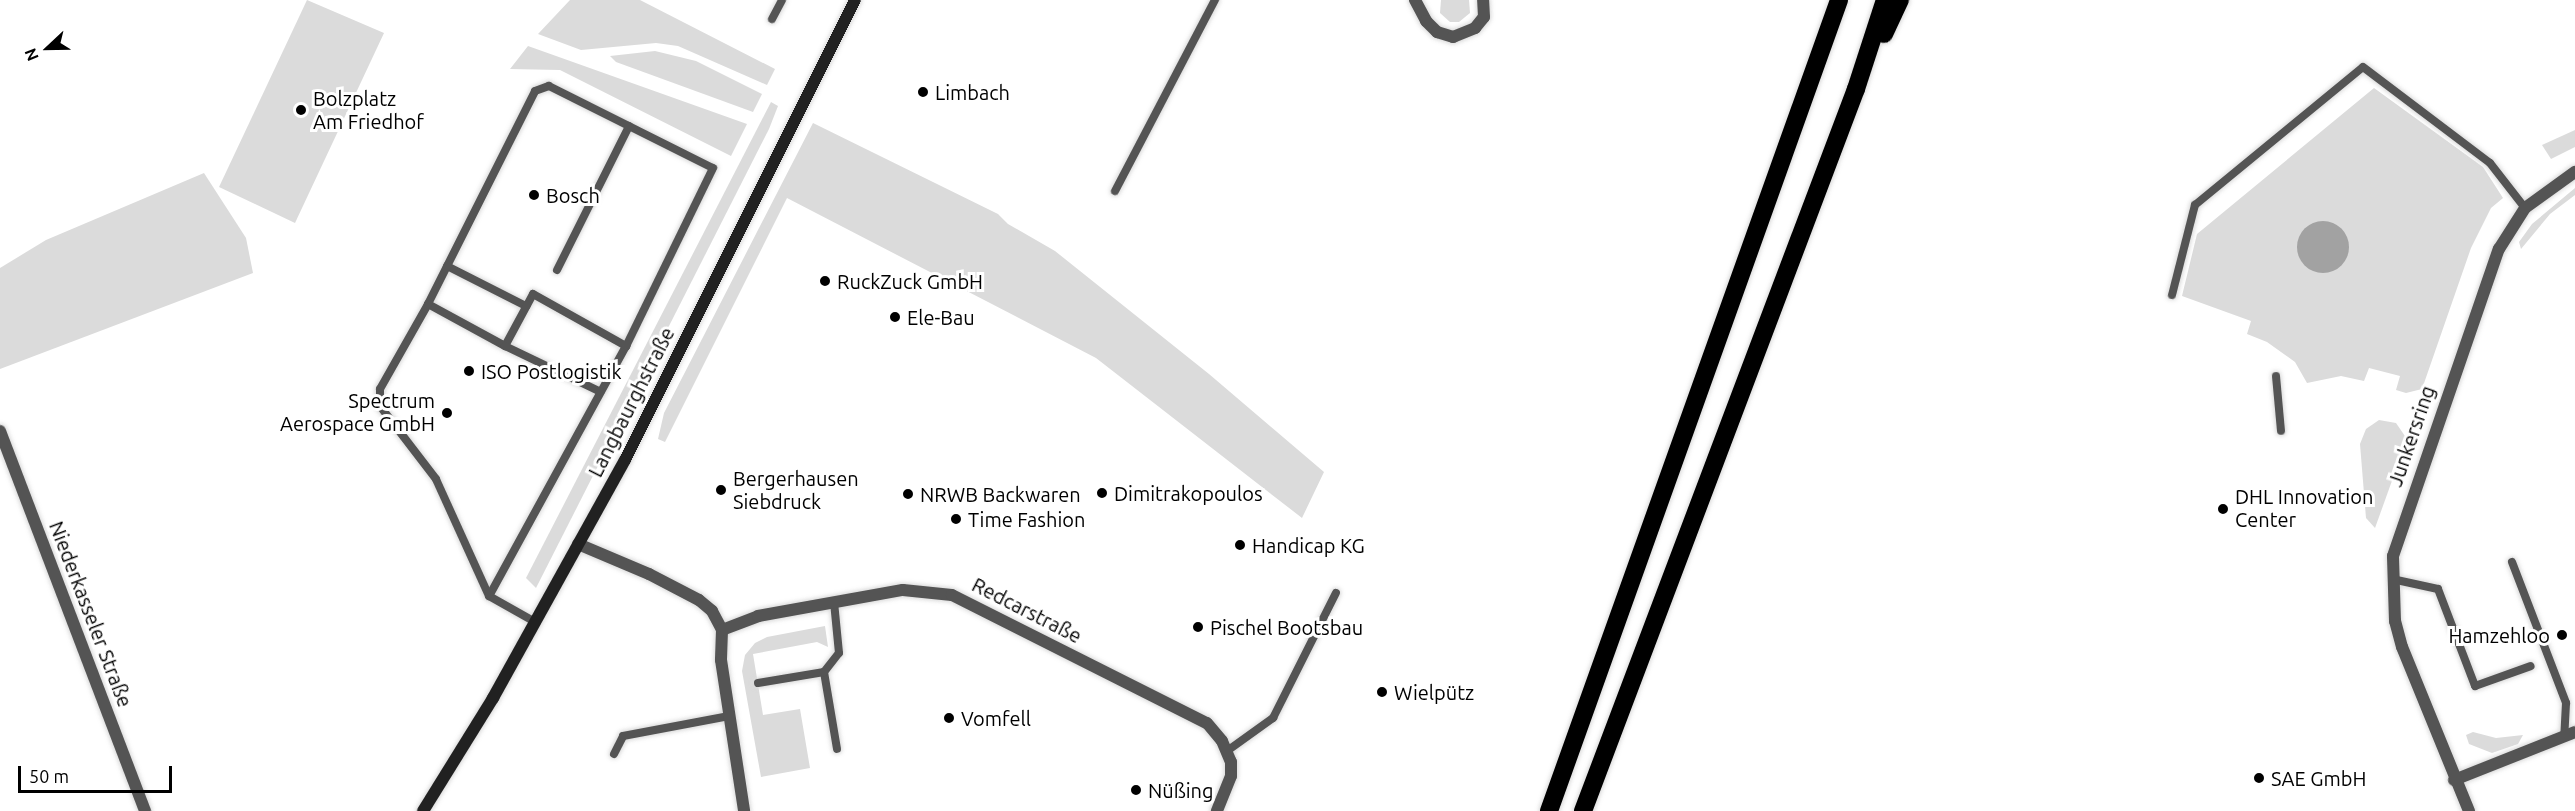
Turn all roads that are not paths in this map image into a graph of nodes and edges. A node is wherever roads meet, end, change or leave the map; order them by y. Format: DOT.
graph roads {
  1 [pos="782,0"];
  2 [pos="855,0"];
  3 [pos="1215,0"];
  4 [pos="1415,0"];
  5 [pos="1483,0"];
  6 [pos="1837,0"];
  7 [pos="1885,0"];
  8 [pos="1900,0"];
  9 [pos="772,19"];
  10 [pos="1856,89"];
  11 [pos="629,126"];
  12 [pos="2575,172"];
  13 [pos="1114,191"];
  14 [pos="2524,208"];
  15 [pos="447,266"];
  16 [pos="557,270"];
  17 [pos="2172,295"];
  18 [pos="428,304"];
  19 [pos="526,306"];
  20 [pos="505,346"];
  21 [pos="626,346"];
  22 [pos="2276,376"];
  23 [pos="601,392"];
  24 [pos="0,431"];
  25 [pos="2281,431"];
  26 [pos="578,544"];
  27 [pos="2512,561"];
  28 [pos="2392,579"];
  29 [pos="1336,593"];
  30 [pos="489,597"];
  31 [pos="834,602"];
  32 [pos="535,622"];
  33 [pos="722,630"];
  34 [pos="2531,666"];
  35 [pos="824,672"];
  36 [pos="758,683"];
  37 [pos="729,716"];
  38 [pos="2569,734"];
  39 [pos="837,749"];
  40 [pos="1227,751"];
  41 [pos="614,754"];
  42 [pos="2454,780"];
  43 [pos="145,811"];
  44 [pos="423,811"];
  45 [pos="744,811"];
  46 [pos="1217,811"];
  47 [pos="1550,811"];
  48 [pos="1583,811"];
  49 [pos="2469,811"];
  1 -- 9 [label="lane"];
  2 -- 26 [label="main road, Langbaurghstraße"];
  3 -- 13 [label="lane"];
  4 -- 5 [label="street"];
  6 -- 47 [label="highway"];
  7 -- 10 [label="highway"];
  8 -- 10 [label="highway"];
  10 -- 48 [label="highway"];
  11 -- 15 [label="lane"];
  11 -- 16 [label="lane"];
  11 -- 21 [label="lane"];
  12 -- 14 [label="street, Junkersring"];
  14 -- 17 [label="lane"];
  14 -- 28 [label="street, Junkersring"];
  15 -- 18 [label="lane"];
  15 -- 19 [label="lane"];
  18 -- 20 [label="lane"];
  18 -- 30 [label="lane"];
  19 -- 20 [label="lane"];
  19 -- 21 [label="lane"];
  20 -- 23 [label="lane"];
  21 -- 23 [label="lane"];
  22 -- 25 [label="lane"];
  23 -- 30 [label="lane"];
  24 -- 43 [label="street, Niederkasseler Straße"];
  26 -- 32 [label="main road, Langbaurghstraße"];
  26 -- 33 [label="street"];
  27 -- 38 [label="lane"];
  28 -- 34 [label="lane"];
  28 -- 42 [label="street, Junkersring"];
  29 -- 40 [label="lane"];
  30 -- 32 [label="lane"];
  31 -- 33 [label="street, Redcarstraße"];
  31 -- 35 [label="lane"];
  31 -- 40 [label="street, Redcarstraße"];
  32 -- 44 [label="main road, Langbaurghstraße"];
  33 -- 37 [label="street"];
  35 -- 36 [label="lane"];
  35 -- 39 [label="lane"];
  37 -- 41 [label="lane"];
  37 -- 45 [label="street"];
  38 -- 42 [label="street"];
  40 -- 46 [label="street"];
  42 -- 49 [label="street, Junkersring"];
}
